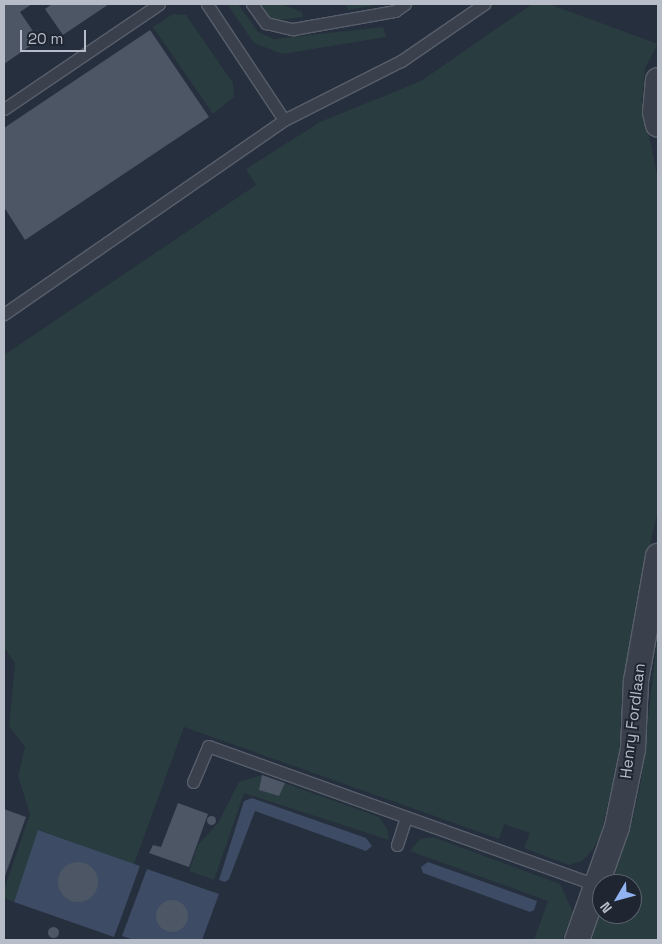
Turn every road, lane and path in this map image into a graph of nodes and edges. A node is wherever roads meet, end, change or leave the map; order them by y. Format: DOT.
graph roads {
  1 [pos="159,4"];
  2 [pos="207,4"];
  3 [pos="252,4"];
  4 [pos="405,4"];
  5 [pos="484,4"];
  6 [pos="658,80"];
  7 [pos="4,109"];
  8 [pos="284,120"];
  9 [pos="658,125"];
  10 [pos="4,314"];
  11 [pos="658,556"];
  12 [pos="193,782"];
  13 [pos="406,817"];
  14 [pos="397,845"];
  15 [pos="600,874"];
  16 [pos="592,884"];
  17 [pos="592,897"];
  18 [pos="577,940"];
  1 -- 7 [label="lane"];
  2 -- 8 [label="lane"];
  3 -- 4 [label="lane"];
  5 -- 8 [label="lane"];
  6 -- 9 [label="street"];
  8 -- 10 [label="lane"];
  11 -- 15 [label="street, Henry Fordlaan"];
  12 -- 13 [label="lane"];
  13 -- 14 [label="lane"];
  13 -- 16 [label="lane"];
  17 -- 18 [label="street, Henry Fordlaan"];
}
